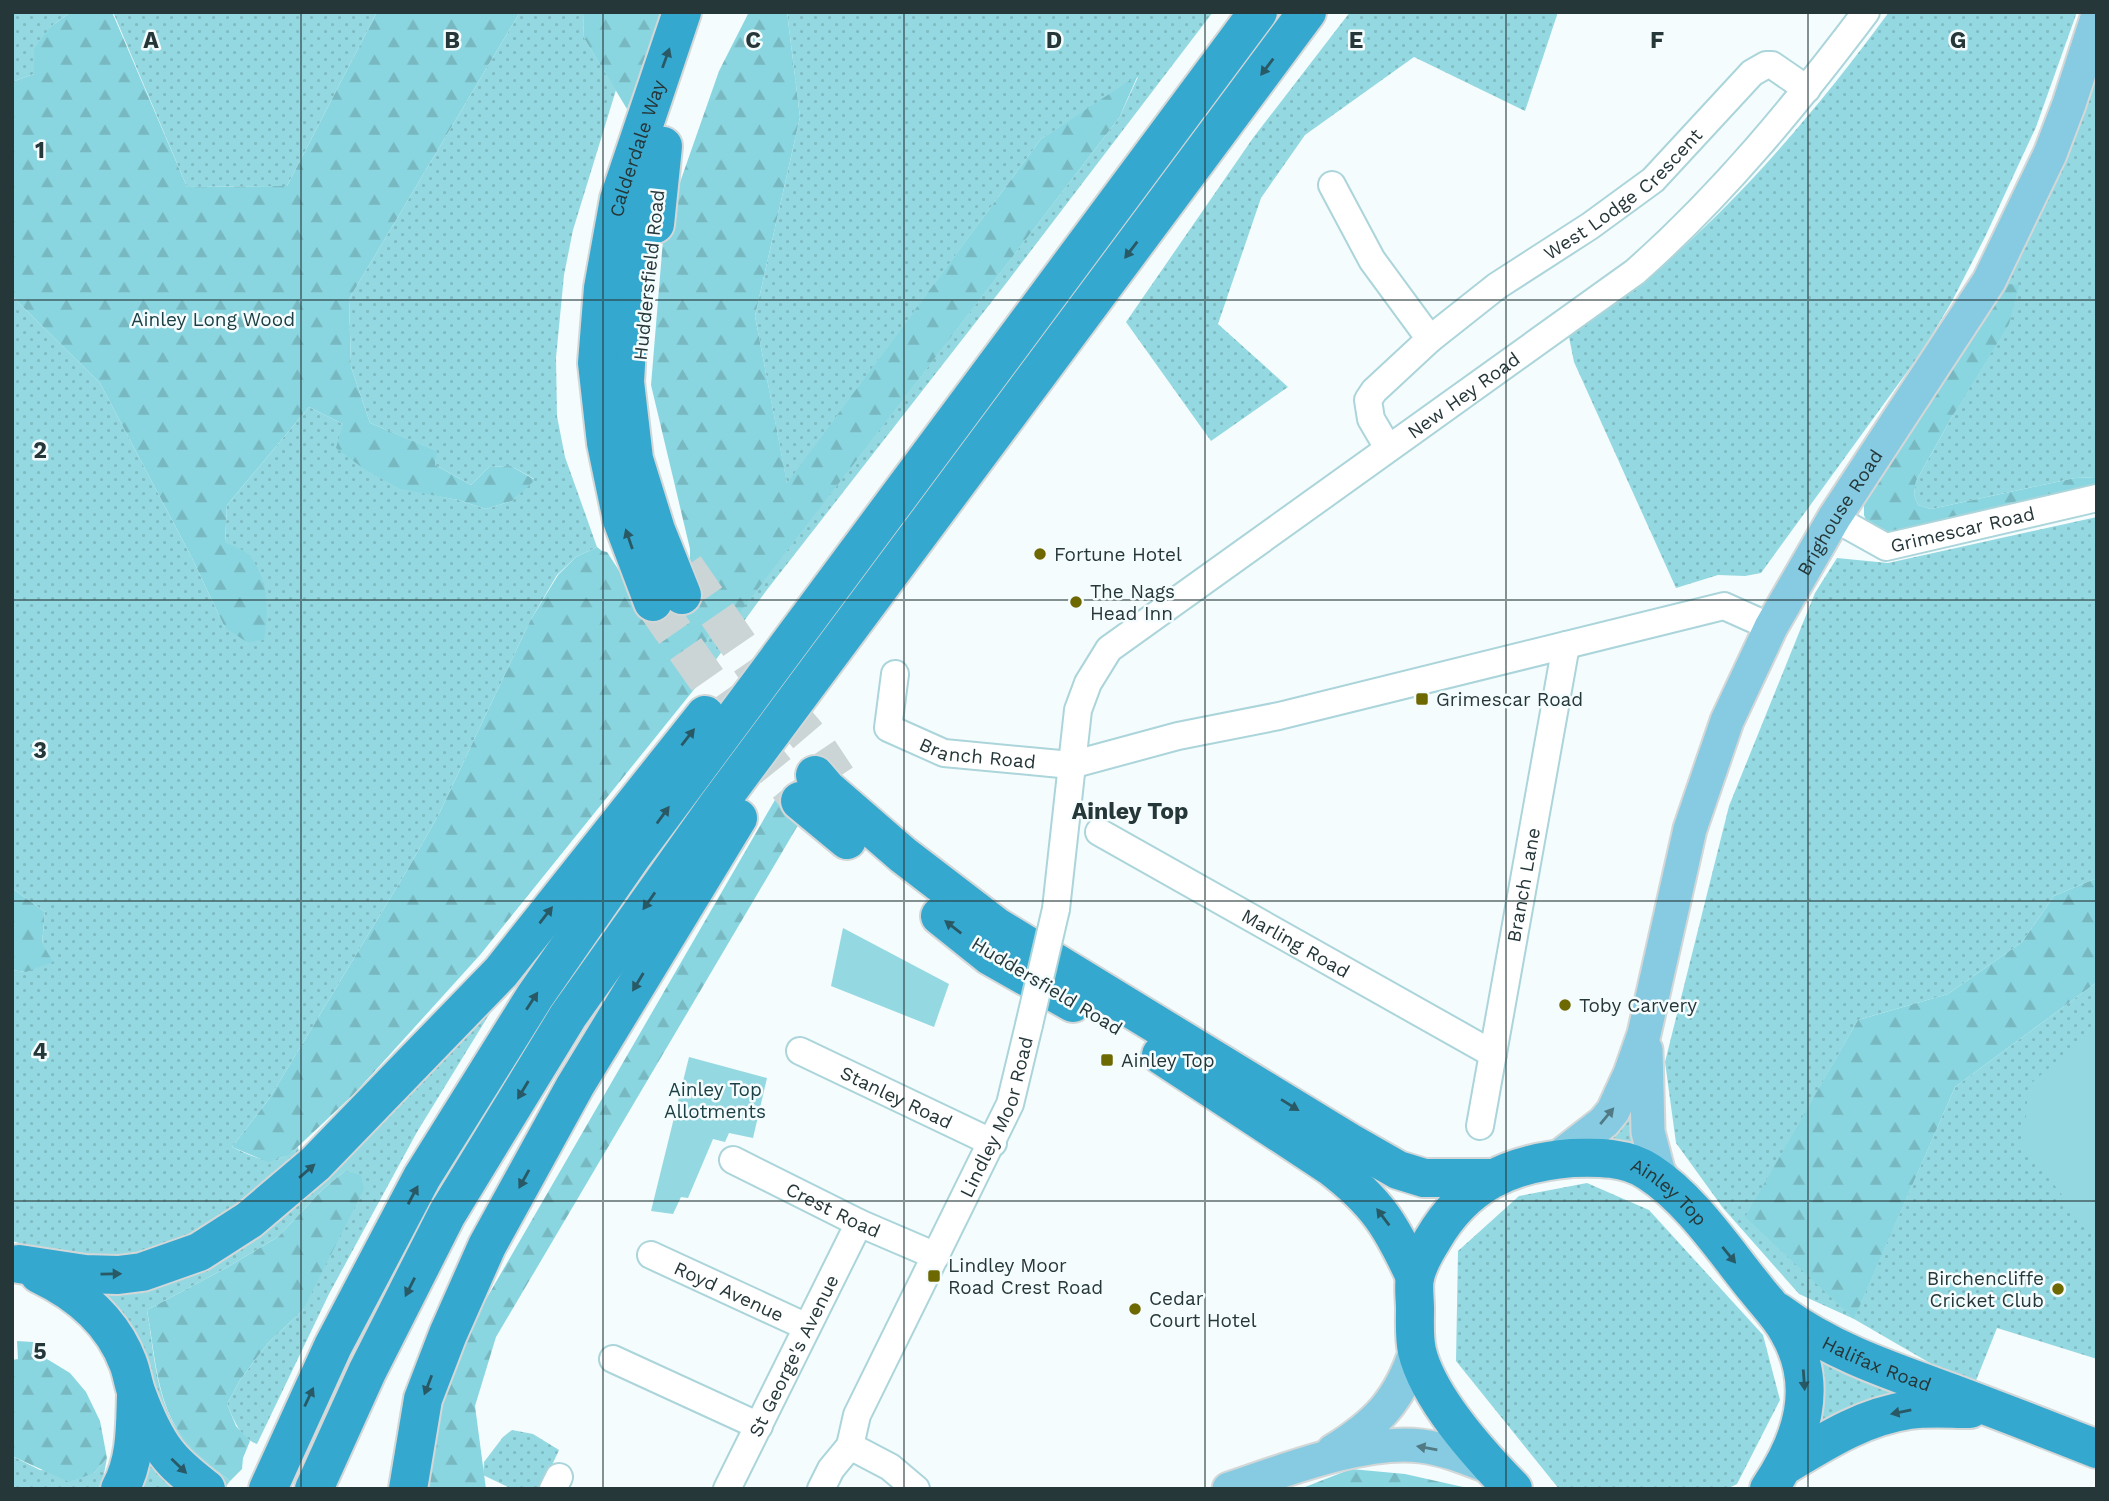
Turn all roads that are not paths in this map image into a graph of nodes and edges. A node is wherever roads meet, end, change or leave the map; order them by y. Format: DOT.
graph roads {
  1 [pos="682,12"];
  2 [pos="710,12"];
  3 [pos="1258,12"];
  4 [pos="1307,12"];
  5 [pos="1866,12"];
  6 [pos="2097,18"];
  7 [pos="1807,89"];
  8 [pos="663,146"];
  9 [pos="1332,185"];
  10 [pos="617,291"];
  11 [pos="1430,339"];
  12 [pos="1009,412"];
  13 [pos="1388,448"];
  14 [pos="2097,498"];
  15 [pos="884,515"];
  16 [pos="1834,518"];
  17 [pos="1771,627"];
  18 [pos="1566,645"];
  19 [pos="895,674"];
  20 [pos="1070,765"];
  21 [pos="1099,832"];
  22 [pos="1644,1034"];
  23 [pos="800,1051"];
  24 [pos="1493,1054"];
  25 [pos="1480,1126"];
  26 [pos="993,1143"];
  27 [pos="733,1160"];
  28 [pos="1555,1160"];
  29 [pos="1494,1178"];
  30 [pos="1667,1186"];
  31 [pos="859,1223"];
  32 [pos="651,1255"];
  33 [pos="936,1256"];
  34 [pos="15,1264"];
  35 [pos="1415,1277"];
  36 [pos="1768,1304"];
  37 [pos="807,1327"];
  38 [pos="1416,1350"];
  39 [pos="613,1359"];
  40 [pos="136,1393"];
  41 [pos="1993,1408"];
  42 [pos="759,1426"];
  43 [pos="850,1446"];
  44 [pos="2097,1448"];
  45 [pos="1319,1459"];
  46 [pos="274,1474"];
  47 [pos="1503,1478"];
  48 [pos="1777,1478"];
  49 [pos="315,1484"];
  50 [pos="120,1489"];
  51 [pos="206,1489"];
  52 [pos="408,1489"];
  53 [pos="727,1489"];
  54 [pos="821,1489"];
  55 [pos="916,1489"];
  56 [pos="1228,1489"];
  10 -- 1 [label="highway, Calderdale Way, one-way"];
  2 -- 8 [label="highway, Calderdale Way"];
  3 -- 15 [label="highway"];
  4 -- 12 [label="highway, one-way"];
  5 -- 7 [label="street, New Hey Road"];
  6 -- 16 [label="main road, Brighouse Road"];
  7 -- 11 [label="street, West Lodge Crescent"];
  7 -- 13 [label="street, New Hey Road"];
  8 -- 10 [label="highway, Calderdale Way"];
  8 -- 10 [label="highway, Huddersfield Road"];
  9 -- 11 [label="street"];
  11 -- 13 [label="street, West Lodge Crescent"];
  12 -- 49 [label="highway, one-way"];
  12 -- 52 [label="highway, one-way"];
  13 -- 20 [label="street, New Hey Road"];
  14 -- 16 [label="street, Grimescar Road"];
  34 -- 15 [label="highway, one-way"];
  46 -- 15 [label="highway, one-way"];
  16 -- 17 [label="main road, Brighouse Road"];
  17 -- 18 [label="street"];
  17 -- 22 [label="main road, Brighouse Road"];
  18 -- 20 [label="street"];
  18 -- 24 [label="street, Branch Lane"];
  19 -- 20 [label="street, Branch Road"];
  20 -- 26 [label="street, Lindley Moor Road, bridge"];
  21 -- 24 [label="street, Marling Road"];
  28 -- 22 [label="main road, one-way"];
  22 -- 30 [label="main road"];
  23 -- 26 [label="street, Stanley Road"];
  24 -- 25 [label="street, Branch Lane"];
  26 -- 33 [label="street, Lindley Moor Road"];
  27 -- 31 [label="street, Crest Road"];
  28 -- 29 [label="highway, Ainley Top"];
  28 -- 30 [label="highway, Ainley Top"];
  29 -- 35 [label="highway, Ainley Top"];
  35 -- 29 [label="highway, Huddersfield Road, one-way"];
  30 -- 36 [label="highway, Ainley Top, one-way"];
  31 -- 33 [label="street, Crest Road"];
  31 -- 37 [label="street, St George's Avenue"];
  32 -- 37 [label="street, Royd Avenue"];
  33 -- 43 [label="street, Lindley Moor Road"];
  34 -- 40 [label="highway"];
  35 -- 38 [label="highway, Ainley Top"];
  36 -- 41 [label="highway, Halifax Road"];
  36 -- 48 [label="highway, Ainley Top, one-way"];
  37 -- 42 [label="street, St George's Avenue"];
  38 -- 45 [label="main road"];
  38 -- 47 [label="highway, Ainley Top"];
  39 -- 42 [label="street"];
  40 -- 50 [label="highway"];
  40 -- 51 [label="highway, one-way"];
  41 -- 44 [label="highway, Halifax Road"];
  41 -- 48 [label="highway, Halifax Road, one-way"];
  42 -- 53 [label="street, St George's Avenue"];
  43 -- 54 [label="street, Lindley Moor Road"];
  43 -- 55 [label="street"];
  47 -- 45 [label="main road, one-way"];
  45 -- 56 [label="main road"];
}
